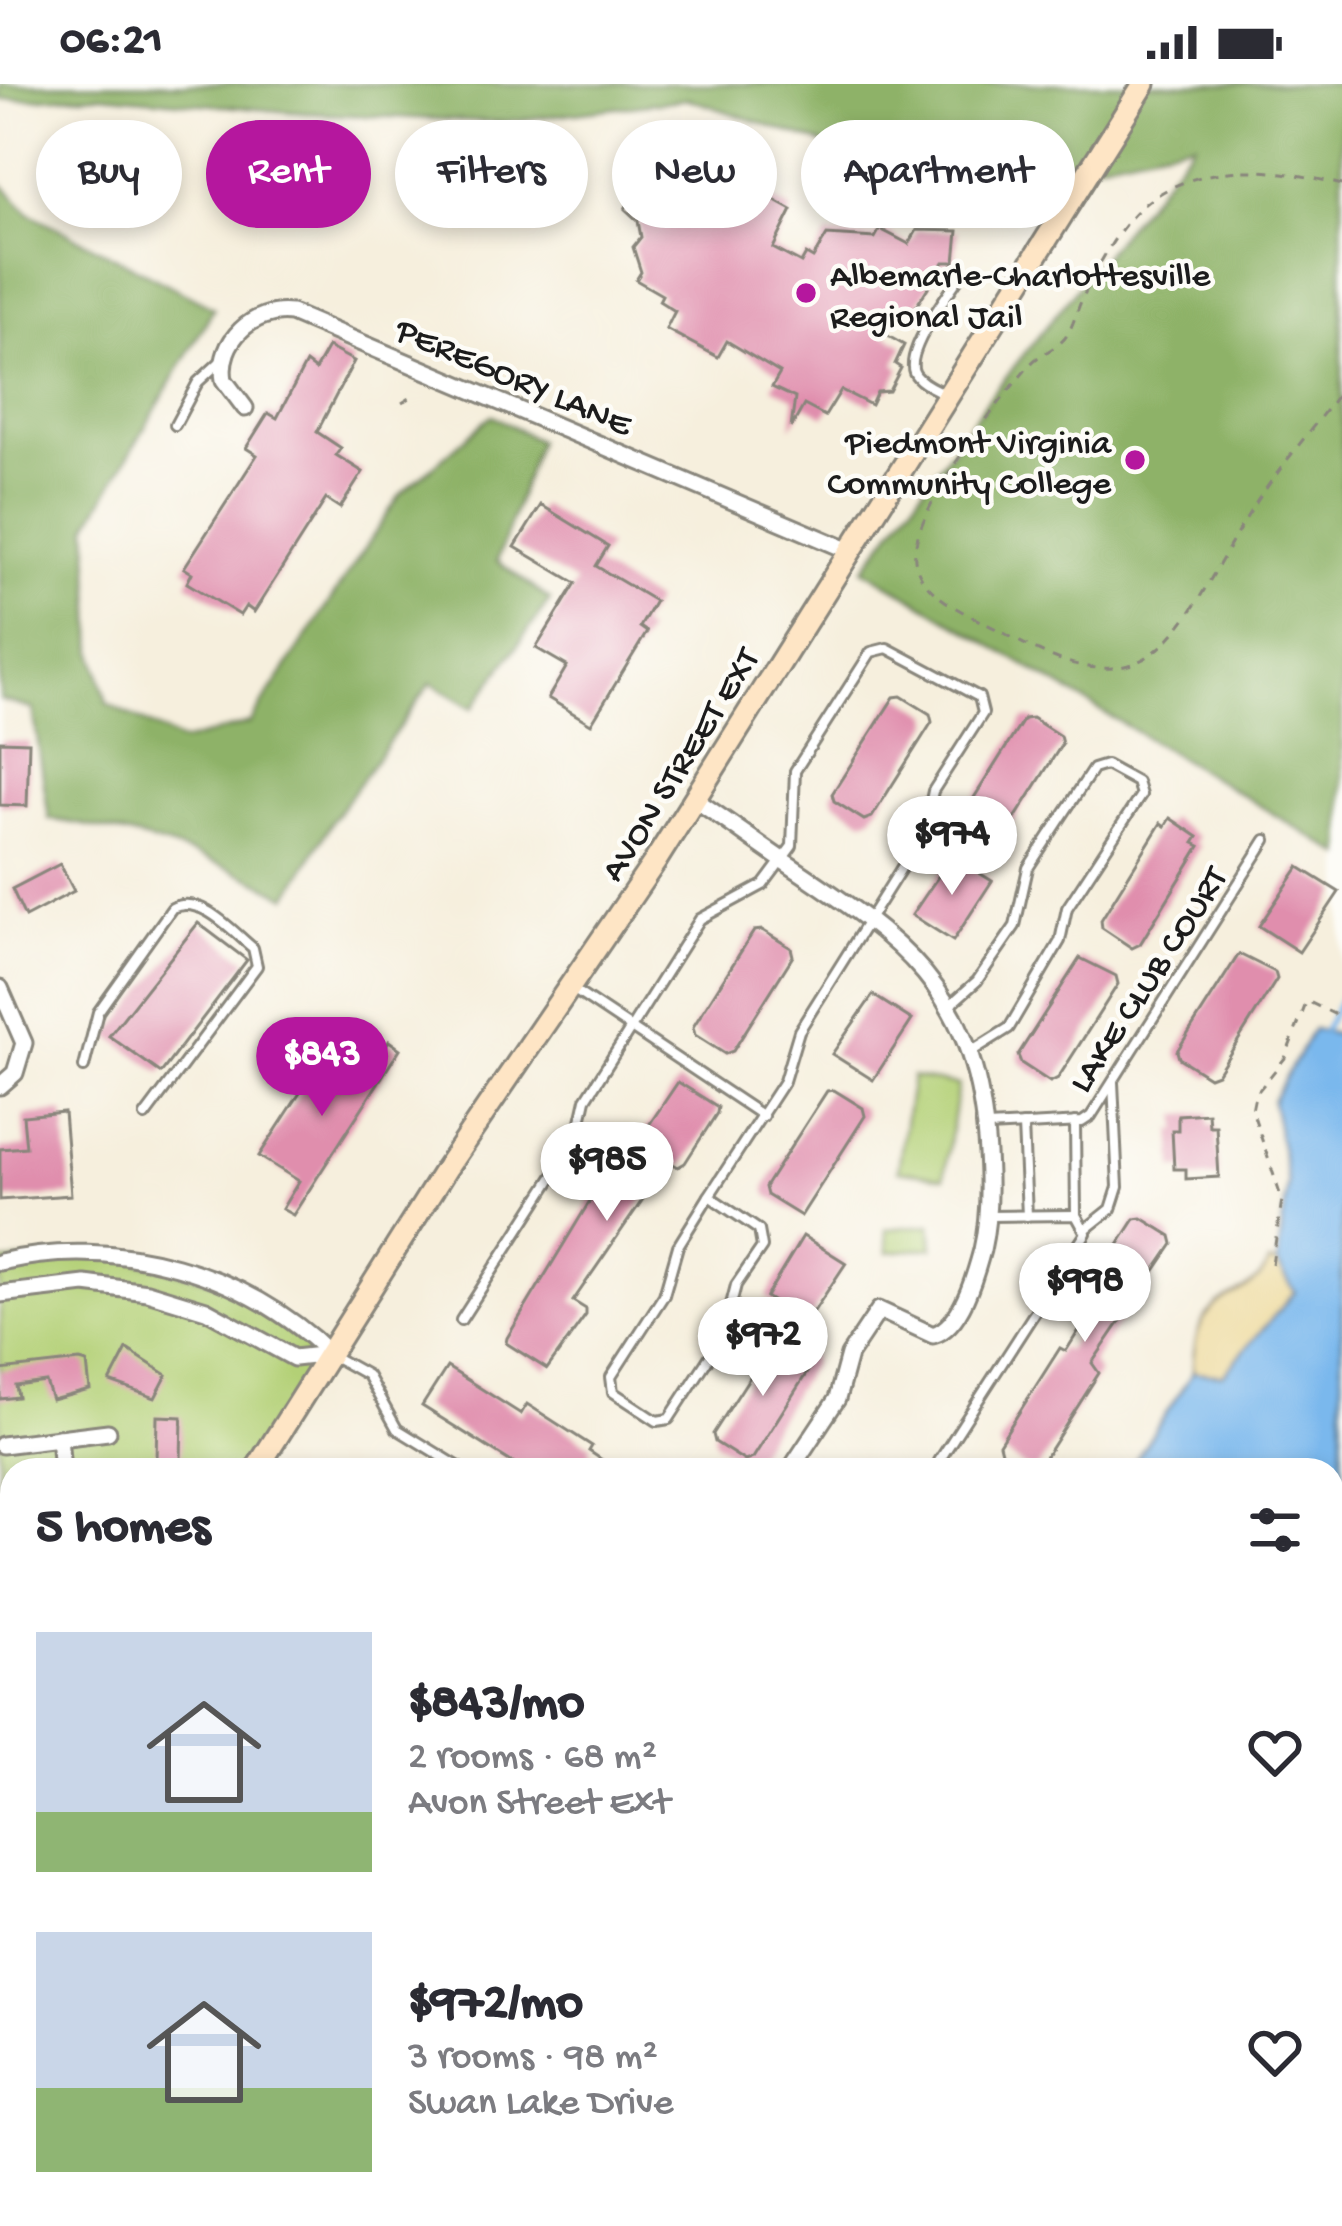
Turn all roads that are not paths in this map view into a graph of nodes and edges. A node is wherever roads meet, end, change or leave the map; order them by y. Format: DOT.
graph roads {
  1 [pos="1140,91"];
  2 [pos="961,274"];
  3 [pos="223,358"];
  4 [pos="948,396"];
  5 [pos="245,408"];
  6 [pos="175,425"];
  7 [pos="850,551"];
  8 [pos="694,799"];
  9 [pos="1266,840"];
  10 [pos="782,860"];
  11 [pos="872,918"];
  12 [pos="571,987"];
  13 [pos="0,988"];
  14 [pos="949,1006"];
  15 [pos="629,1031"];
  16 [pos="969,1053"];
  17 [pos="84,1067"];
  18 [pos="1113,1082"];
  19 [pos="0,1086"];
  20 [pos="145,1116"];
  21 [pos="763,1116"];
  22 [pos="1076,1122"];
  23 [pos="1023,1125"];
  24 [pos="985,1127"];
  25 [pos="709,1196"];
  26 [pos="1076,1215"];
  27 [pos="987,1216"];
  28 [pos="1027,1216"];
  29 [pos="1086,1229"];
  30 [pos="0,1262"];
  31 [pos="0,1294"];
  32 [pos="461,1320"];
  33 [pos="330,1354"];
  34 [pos="108,1432"];
  35 [pos="59,1438"];
  36 [pos="2,1444"];
  37 [pos="61,1458"];
  38 [pos="264,1458"];
  39 [pos="444,1458"];
  40 [pos="798,1458"];
  41 [pos="940,1458"];
  1 -- 4 [label="main road, AVON STREET EXT"];
  2 -- 4 [label="lane"];
  3 -- 5 [label="street"];
  3 -- 6 [label="lane"];
  3 -- 7 [label="street, PEREGORY LANE"];
  4 -- 7 [label="main road, AVON STREET EXT"];
  7 -- 8 [label="main road, AVON STREET EXT"];
  8 -- 10 [label="street"];
  8 -- 12 [label="main road, AVON STREET EXT"];
  9 -- 18 [label="lane, LAKE CLUB COURT"];
  10 -- 11 [label="street"];
  10 -- 11 [label="lane"];
  10 -- 15 [label="lane"];
  11 -- 14 [label="street"];
  11 -- 21 [label="lane"];
  12 -- 15 [label="lane"];
  12 -- 33 [label="main road, AVON STREET EXT"];
  13 -- 19 [label="street"];
  14 -- 16 [label="street"];
  14 -- 16 [label="lane"];
  15 -- 21 [label="lane"];
  15 -- 32 [label="lane"];
  16 -- 24 [label="street"];
  17 -- 20 [label="lane"];
  18 -- 22 [label="lane, LAKE CLUB COURT"];
  18 -- 29 [label="lane"];
  21 -- 25 [label="lane"];
  22 -- 23 [label="lane, LAKE CLUB COURT"];
  22 -- 26 [label="lane"];
  23 -- 24 [label="lane, LAKE CLUB COURT"];
  23 -- 28 [label="lane"];
  24 -- 27 [label="street"];
  25 -- 25 [label="lane"];
  26 -- 28 [label="lane"];
  26 -- 29 [label="lane"];
  27 -- 28 [label="lane"];
  27 -- 40 [label="street"];
  29 -- 41 [label="lane"];
  30 -- 33 [label="street"];
  31 -- 33 [label="street"];
  33 -- 38 [label="main road, AVON STREET EXT"];
  33 -- 39 [label="lane"];
  34 -- 35 [label="street"];
  35 -- 36 [label="street"];
  35 -- 37 [label="street"];
}
